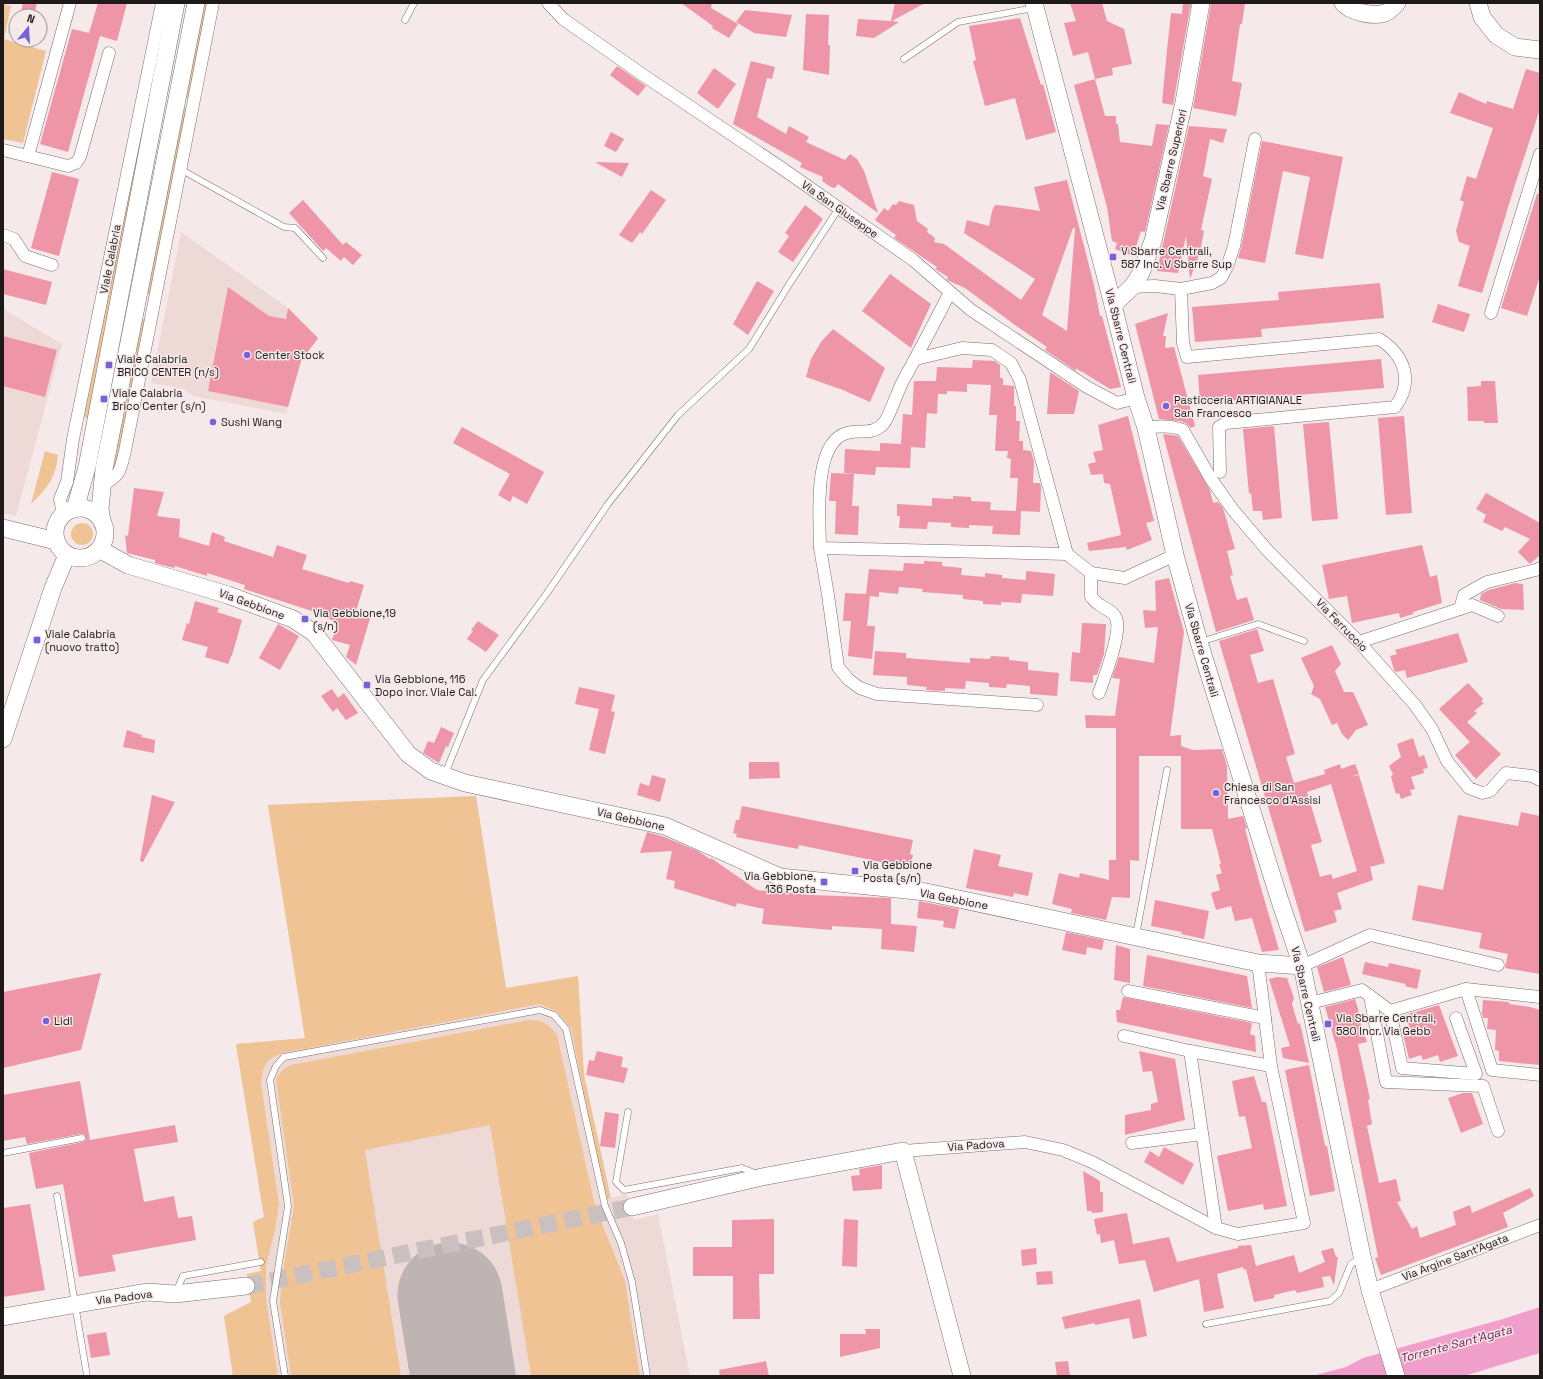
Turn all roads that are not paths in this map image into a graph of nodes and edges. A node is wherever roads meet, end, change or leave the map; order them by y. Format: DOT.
graph roads {
  1 [pos="70,3"];
  2 [pos="162,3"];
  3 [pos="176,3"];
  4 [pos="196,3"];
  5 [pos="213,3"];
  6 [pos="414,3"];
  7 [pos="548,3"];
  8 [pos="1201,3"];
  9 [pos="1343,3"];
  10 [pos="1397,3"];
  11 [pos="1478,3"];
  12 [pos="1035,6"];
  13 [pos="405,20"];
  14 [pos="1540,50"];
  15 [pos="109,53"];
  16 [pos="904,59"];
  17 [pos="1255,139"];
  18 [pos="3,150"];
  19 [pos="1540,154"];
  20 [pos="28,156"];
  21 [pos="180,169"];
  22 [pos="840,208"];
  23 [pos="3,235"];
  24 [pos="323,258"];
  25 [pos="52,265"];
  26 [pos="1132,287"];
  27 [pos="1181,289"];
  28 [pos="950,292"];
  29 [pos="1113,305"];
  30 [pos="1491,314"];
  31 [pos="916,359"];
  32 [pos="1136,398"];
  33 [pos="1146,428"];
  34 [pos="73,439"];
  35 [pos="92,443"];
  36 [pos="1220,472"];
  37 [pos="102,485"];
  38 [pos="69,512"];
  39 [pos="102,522"];
  40 [pos="3,528"];
  41 [pos="56,541"];
  42 [pos="820,548"];
  43 [pos="99,549"];
  44 [pos="1067,554"];
  45 [pos="67,555"];
  46 [pos="1175,555"];
  47 [pos="1540,568"];
  48 [pos="1091,573"];
  49 [pos="1460,609"];
  50 [pos="1498,616"];
  51 [pos="1304,641"];
  52 [pos="1199,642"];
  53 [pos="1359,642"];
  54 [pos="1099,693"];
  55 [pos="1037,706"];
  56 [pos="3,739"];
  57 [pos="1167,770"];
  58 [pos="444,776"];
  59 [pos="1540,780"];
  60 [pos="1135,937"];
  61 [pos="1258,963"];
  62 [pos="1498,965"];
  63 [pos="1302,966"];
  64 [pos="1466,989"];
  65 [pos="1128,991"];
  66 [pos="1370,996"];
  67 [pos="1540,998"];
  68 [pos="1310,1003"];
  69 [pos="1390,1011"];
  70 [pos="1266,1018"];
  71 [pos="1456,1018"];
  72 [pos="1124,1036"];
  73 [pos="1190,1051"];
  74 [pos="1272,1066"];
  75 [pos="1540,1075"];
  76 [pos="628,1112"];
  77 [pos="1498,1131"];
  78 [pos="1202,1134"];
  79 [pos="82,1138"];
  80 [pos="1132,1143"];
  81 [pos="903,1151"];
  82 [pos="3,1153"];
  83 [pos="762,1177"];
  84 [pos="57,1196"];
  85 [pos="632,1207"];
  86 [pos="1540,1225"];
  87 [pos="1216,1228"];
  88 [pos="1362,1256"];
  89 [pos="261,1262"];
  90 [pos="246,1286"];
  91 [pos="1371,1293"];
  92 [pos="175,1294"];
  93 [pos="74,1305"];
  94 [pos="3,1317"];
  95 [pos="1206,1324"];
  96 [pos="87,1376"];
  97 [pos="285,1376"];
  98 [pos="647,1376"];
  99 [pos="962,1376"];
  100 [pos="1396,1376"];
  1 -- 20 [label="street"];
  2 -- 34 [label="street, Viale Calabria"];
  3 -- 35 [label="street, Viale Calabria"];
  4 -- 37 [label="street"];
  5 -- 21 [label="street"];
  6 -- 13 [label="lane"];
  7 -- 22 [label="street, Via San Giuseppe"];
  8 -- 26 [label="street, Via Sbarre Superiori"];
  9 -- 10 [label="street"];
  11 -- 14 [label="street"];
  12 -- 16 [label="lane"];
  12 -- 29 [label="street, Via Sbarre Centrali"];
  15 -- 20 [label="street"];
  17 -- 27 [label="street"];
  18 -- 20 [label="street"];
  19 -- 30 [label="street"];
  21 -- 24 [label="lane"];
  21 -- 37 [label="street"];
  22 -- 28 [label="street, Via San Giuseppe"];
  22 -- 58 [label="lane"];
  23 -- 25 [label="street"];
  26 -- 27 [label="street"];
  26 -- 29 [label="street, Via Sbarre Superiori"];
  27 -- 36 [label="street"];
  28 -- 31 [label="street"];
  28 -- 32 [label="street, Via San Giuseppe"];
  29 -- 32 [label="street, Via Sbarre Centrali"];
  31 -- 42 [label="street"];
  31 -- 44 [label="street"];
  32 -- 33 [label="street, Via Sbarre Centrali"];
  33 -- 46 [label="street, Via Sbarre Centrali"];
  33 -- 53 [label="street, Via Ferruccio"];
  34 -- 35 [label="street"];
  34 -- 38 [label="street, Viale Calabria"];
  35 -- 38 [label="street, Viale Calabria"];
  37 -- 39 [label="street"];
  38 -- 39 [label="street"];
  38 -- 41 [label="street, Viale Calabria"];
  39 -- 43 [label="street"];
  40 -- 41 [label="street"];
  41 -- 45 [label="street"];
  42 -- 44 [label="street"];
  42 -- 55 [label="street"];
  43 -- 45 [label="street"];
  43 -- 58 [label="street, Via Gebbione"];
  44 -- 48 [label="street"];
  45 -- 56 [label="street"];
  46 -- 48 [label="street"];
  46 -- 52 [label="street, Via Sbarre Centrali"];
  47 -- 49 [label="street"];
  48 -- 54 [label="street"];
  49 -- 50 [label="street"];
  49 -- 53 [label="street"];
  51 -- 52 [label="lane"];
  52 -- 63 [label="street, Via Sbarre Centrali"];
  53 -- 59 [label="street, Via Ferruccio"];
  57 -- 60 [label="lane"];
  58 -- 60 [label="street, Via Gebbione"];
  60 -- 61 [label="street, Via Gebbione"];
  61 -- 63 [label="street, Via Gebbione"];
  61 -- 70 [label="street"];
  62 -- 63 [label="street"];
  63 -- 68 [label="street, Via Sbarre Centrali"];
  64 -- 67 [label="street"];
  64 -- 69 [label="street"];
  64 -- 75 [label="street"];
  65 -- 70 [label="street"];
  66 -- 68 [label="street"];
  66 -- 69 [label="street"];
  66 -- 77 [label="street"];
  68 -- 88 [label="street, Via Sbarre Centrali"];
  69 -- 71 [label="street"];
  70 -- 74 [label="street"];
  72 -- 73 [label="street"];
  73 -- 74 [label="street"];
  73 -- 78 [label="street"];
  74 -- 87 [label="street, Via Padova"];
  76 -- 83 [label="lane"];
  78 -- 80 [label="street"];
  78 -- 87 [label="street"];
  79 -- 82 [label="lane"];
  81 -- 83 [label="street, Via Padova"];
  81 -- 87 [label="street, Via Padova"];
  81 -- 99 [label="street"];
  83 -- 85 [label="street, Via Padova"];
  84 -- 93 [label="lane"];
  86 -- 91 [label="street, Via Argine Sant'Agata"];
  88 -- 91 [label="street, Via Sbarre Centrali"];
  88 -- 95 [label="lane"];
  89 -- 92 [label="lane"];
  90 -- 92 [label="street, Via Padova"];
  91 -- 100 [label="street, Via Sbarre Centrali"];
  92 -- 93 [label="street, Via Padova"];
  93 -- 94 [label="street, Via Padova"];
  93 -- 96 [label="lane"];
  97 -- 98 [label="lane"];
}
